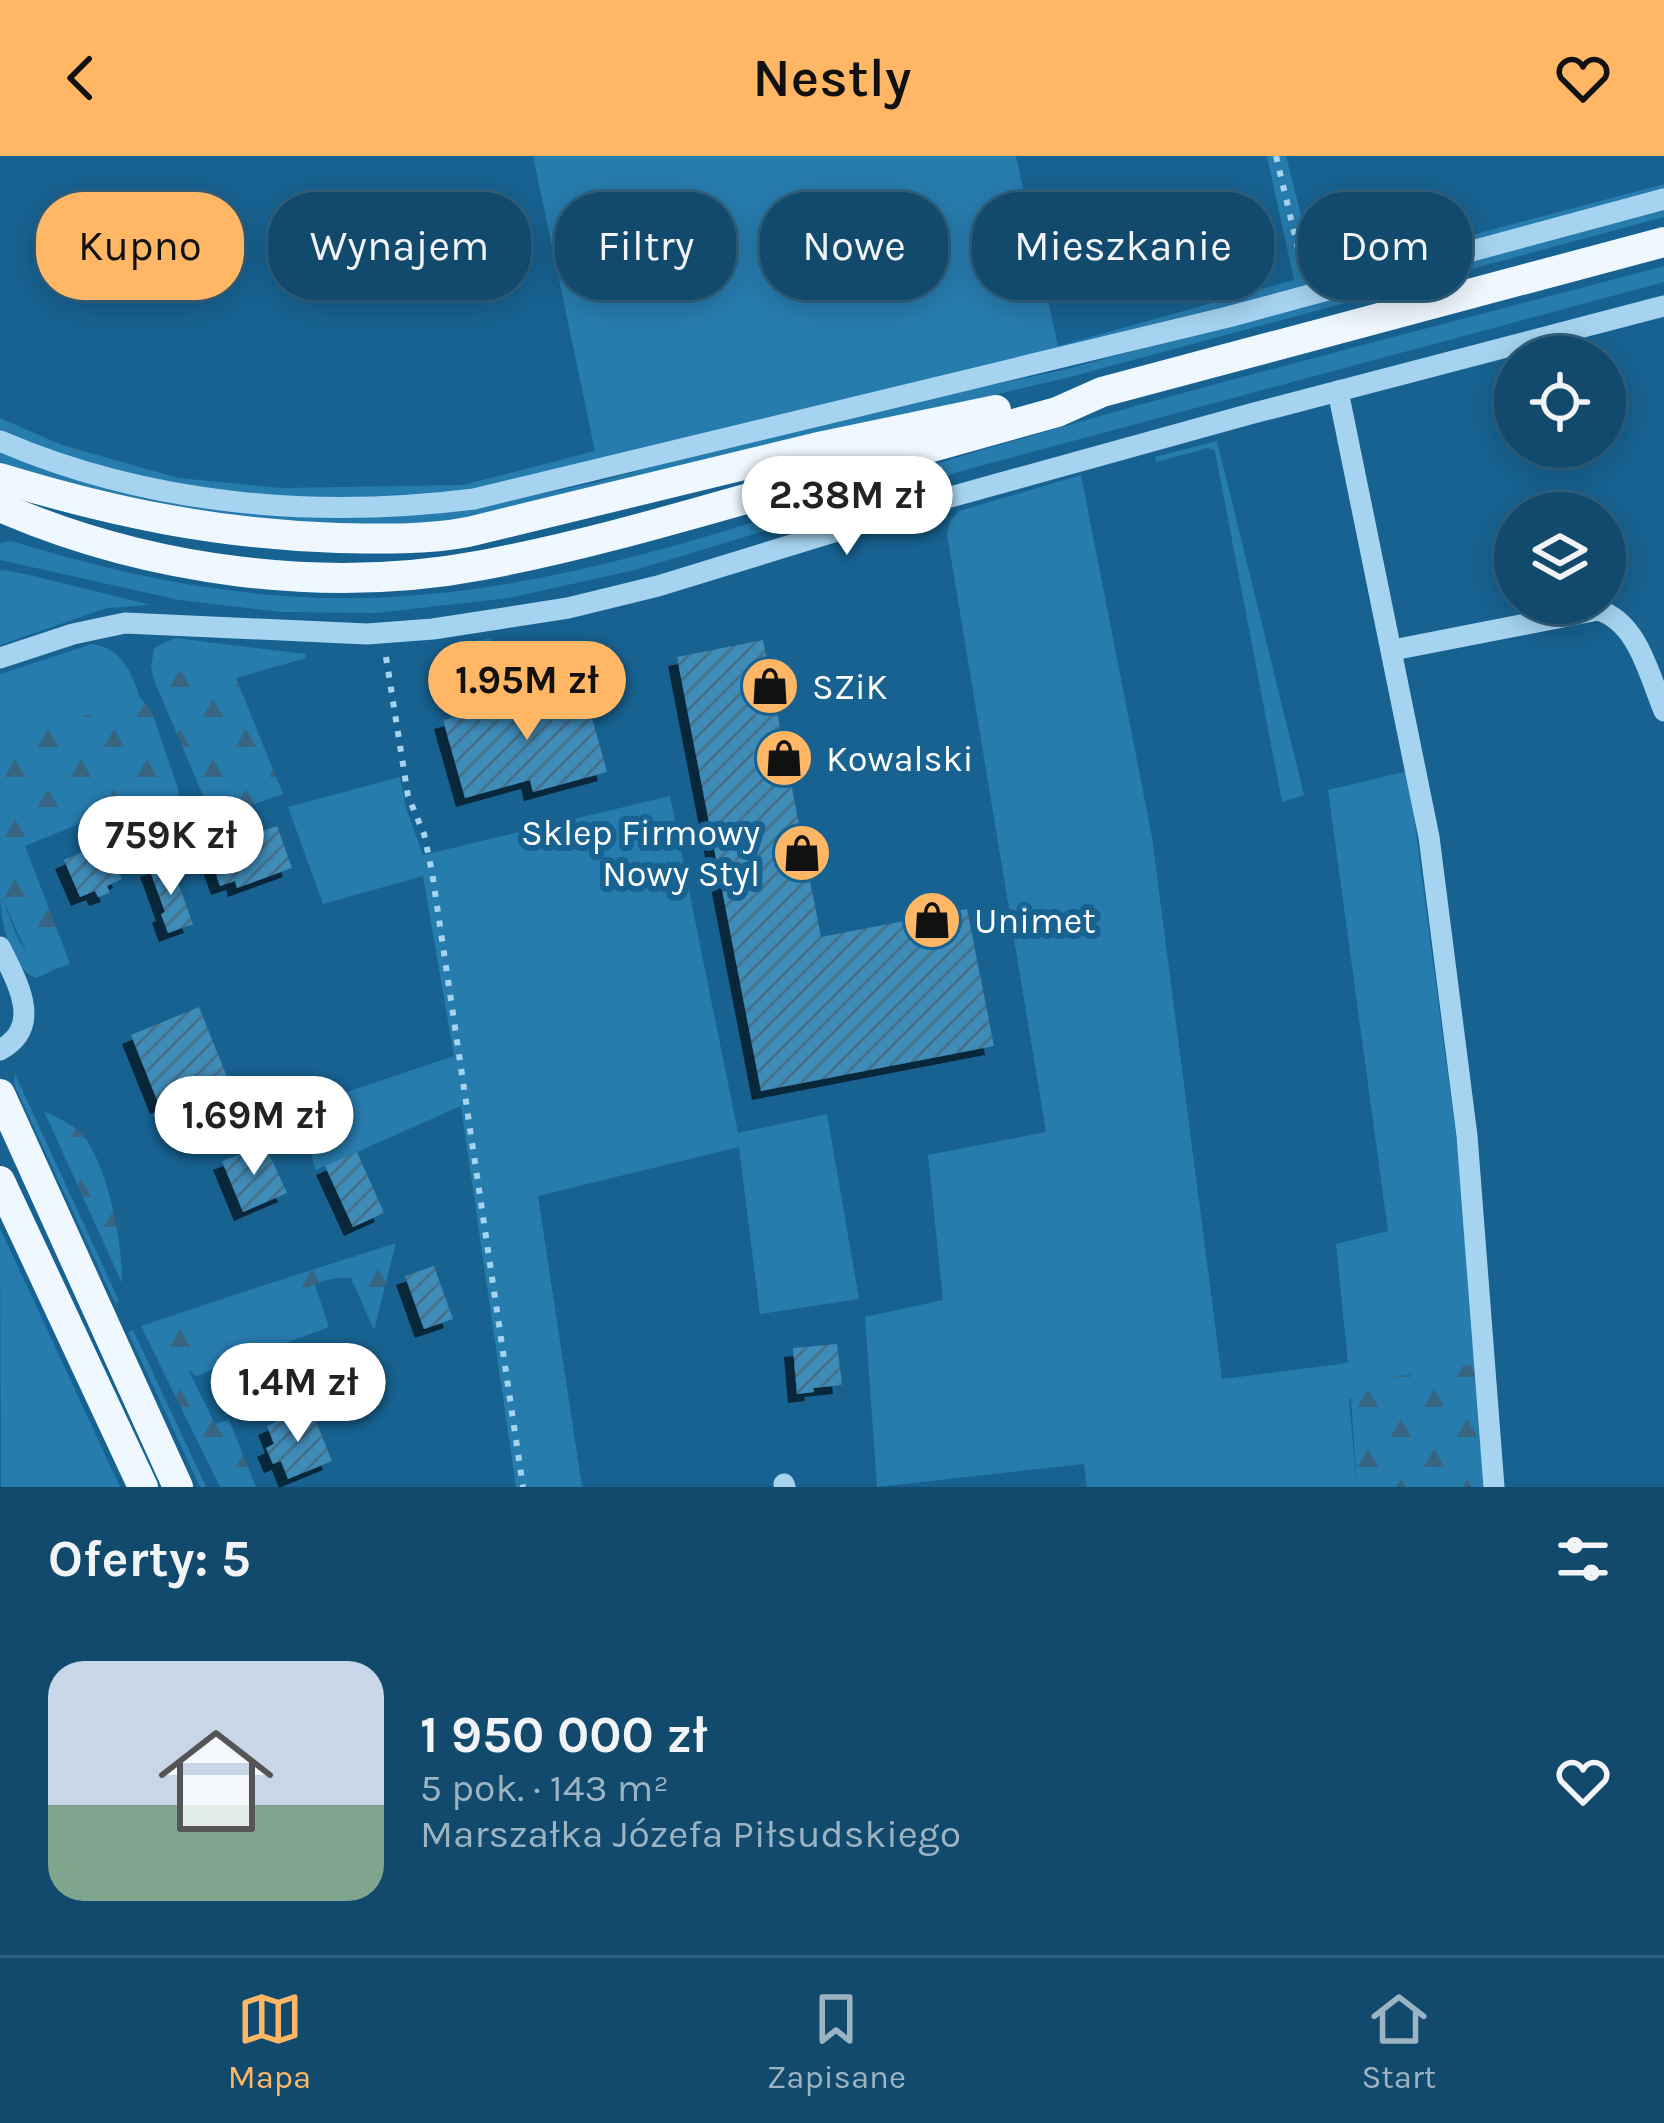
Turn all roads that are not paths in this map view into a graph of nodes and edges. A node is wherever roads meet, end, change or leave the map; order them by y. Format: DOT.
graph roads {
  1 [pos="1664,199"];
  2 [pos="1664,242"];
  3 [pos="1664,306"];
  4 [pos="1102,392"];
  5 [pos="1338,392"];
  6 [pos="0,441"];
  7 [pos="0,478"];
  8 [pos="0,508"];
  9 [pos="42,525"];
  10 [pos="0,530"];
  11 [pos="1393,650"];
  12 [pos="0,658"];
  13 [pos="1664,711"];
  14 [pos="0,947"];
  15 [pos="0,1050"];
  16 [pos="0,1094"];
  17 [pos="0,1181"];
  18 [pos="143,1487"];
  19 [pos="178,1487"];
  20 [pos="1494,1487"];
  1 -- 6 [label="street"];
  2 -- 4 [label="main road"];
  3 -- 5 [label="street"];
  4 -- 7 [label="main road"];
  4 -- 9 [label="main road"];
  5 -- 11 [label="street"];
  5 -- 12 [label="street"];
  8 -- 9 [label="main road"];
  9 -- 10 [label="main road"];
  11 -- 13 [label="street"];
  11 -- 20 [label="street"];
  14 -- 15 [label="street"];
  16 -- 19 [label="main road"];
  17 -- 18 [label="main road"];
}
